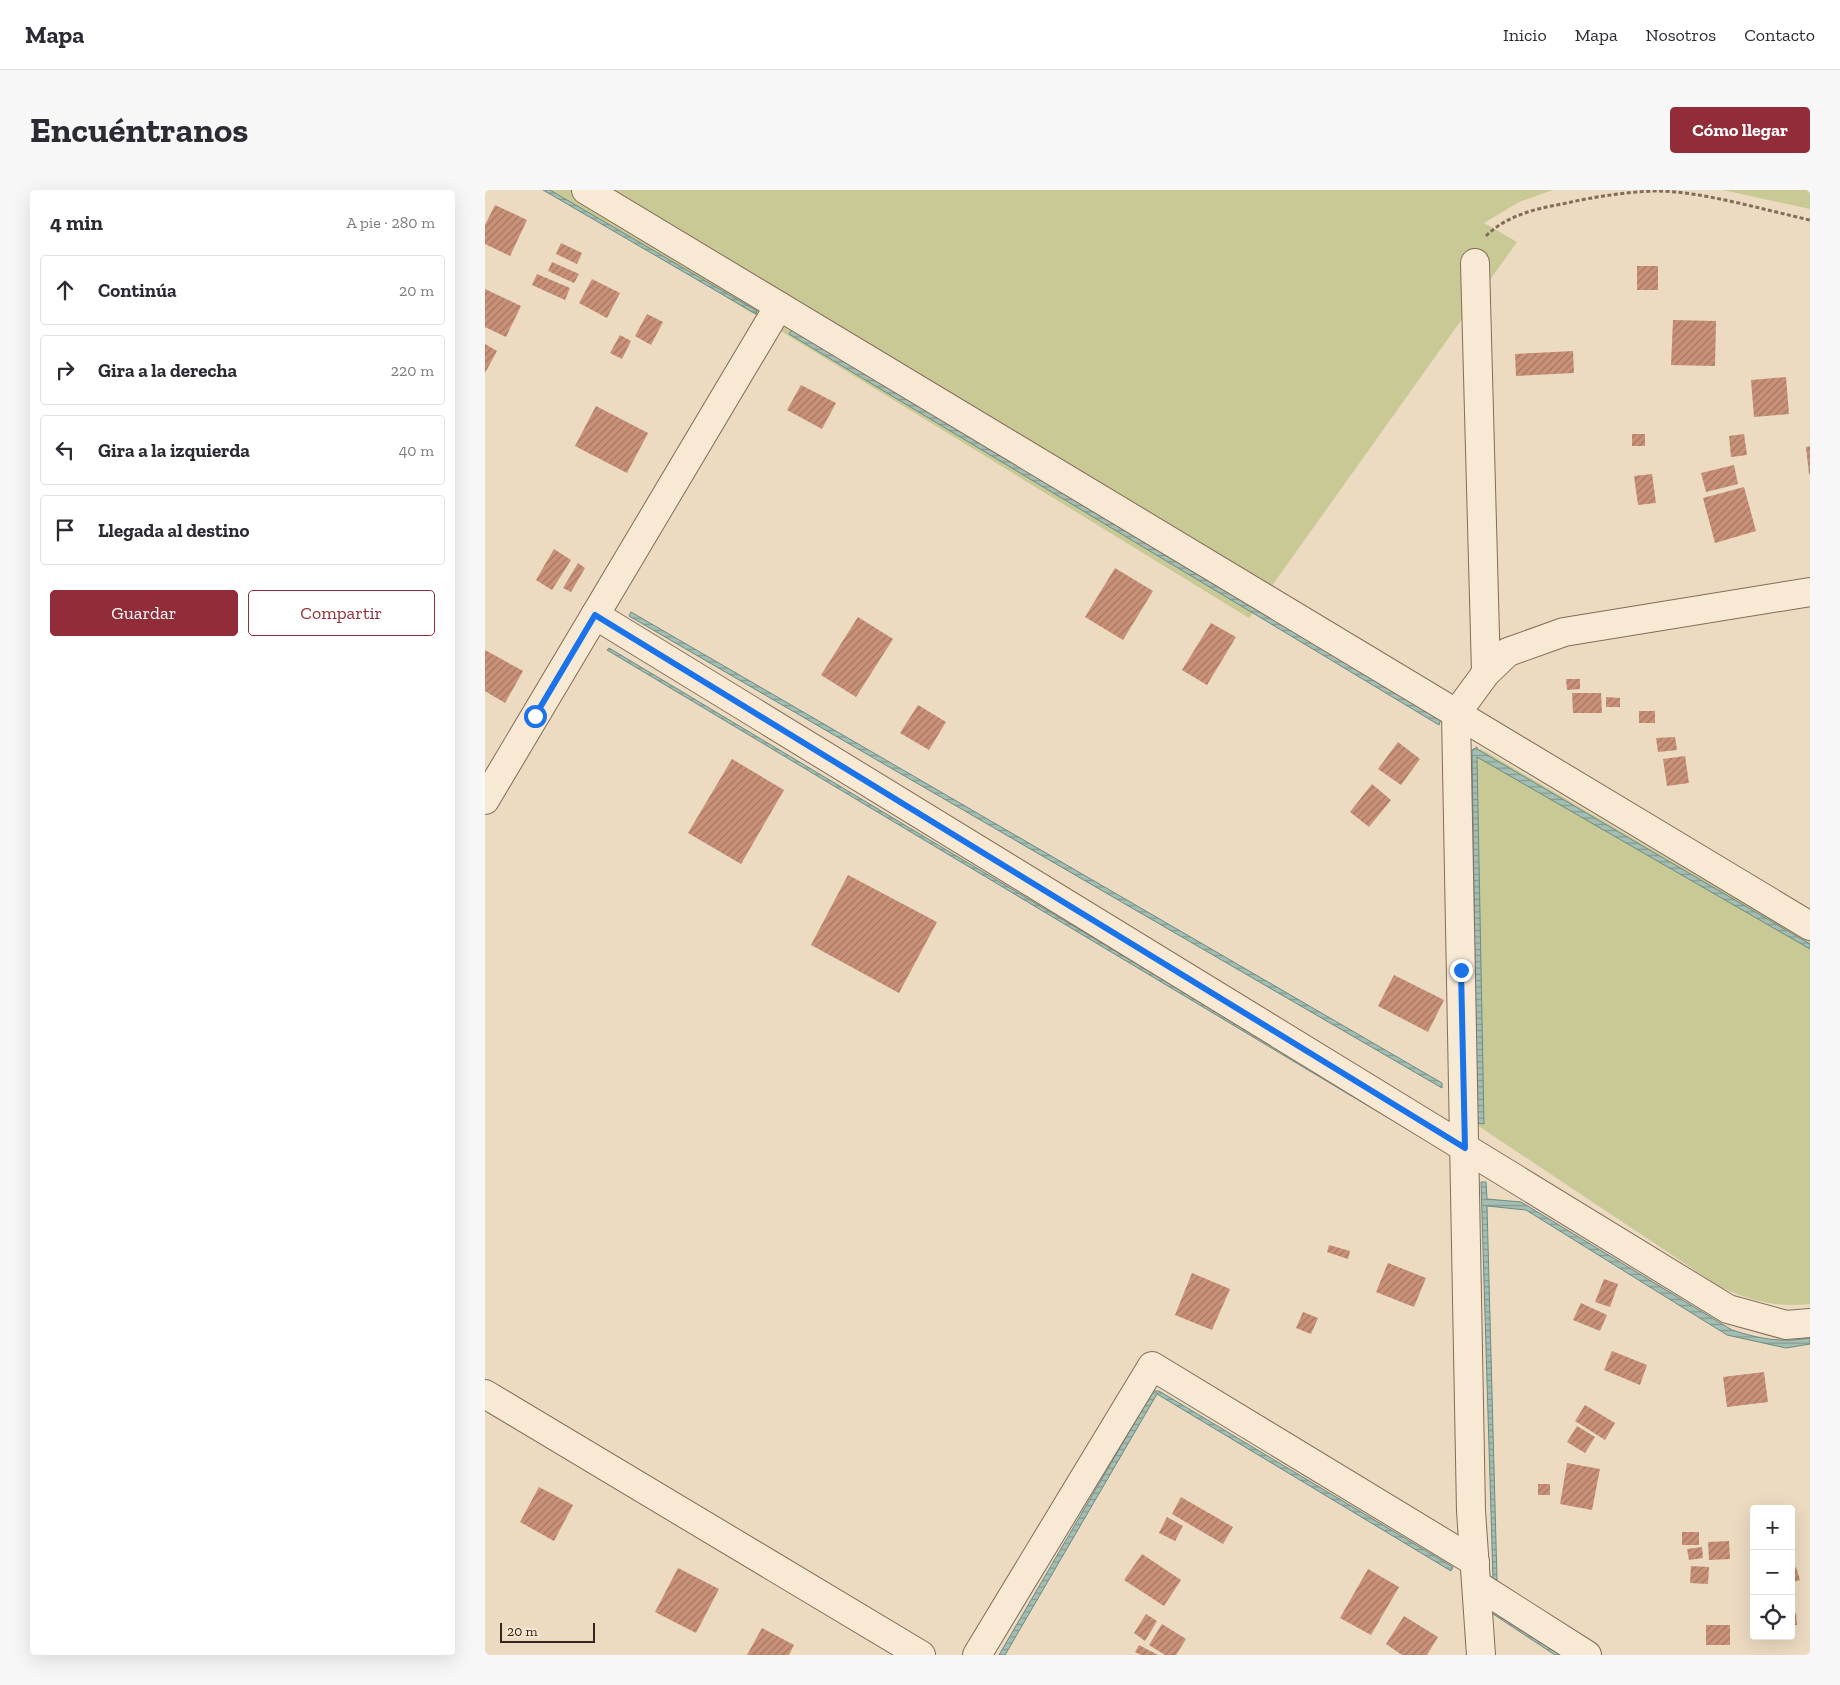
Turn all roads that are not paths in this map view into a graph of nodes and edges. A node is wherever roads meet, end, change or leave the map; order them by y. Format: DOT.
graph roads {
  1 [pos="586,190"];
  2 [pos="1475,263"];
  3 [pos="779,306"];
  4 [pos="1810,592"];
  5 [pos="595,615"];
  6 [pos="1486,673"];
  7 [pos="1456,714"];
  8 [pos="485,800"];
  9 [pos="1810,926"];
  10 [pos="1465,1148"];
  11 [pos="1810,1323"];
  12 [pos="485,1394"];
  13 [pos="1476,1573"];
  14 [pos="921,1655"];
  15 [pos="977,1655"];
  16 [pos="1481,1655"];
  17 [pos="1587,1655"];
  1 -- 3 [label="street"];
  2 -- 6 [label="street"];
  3 -- 5 [label="street"];
  3 -- 7 [label="street"];
  4 -- 6 [label="street"];
  5 -- 8 [label="street"];
  5 -- 10 [label="street"];
  6 -- 7 [label="street"];
  7 -- 9 [label="street"];
  7 -- 10 [label="street"];
  10 -- 11 [label="street"];
  10 -- 13 [label="street"];
  12 -- 14 [label="street"];
  13 -- 15 [label="street"];
  13 -- 16 [label="street"];
  13 -- 17 [label="street"];
}
